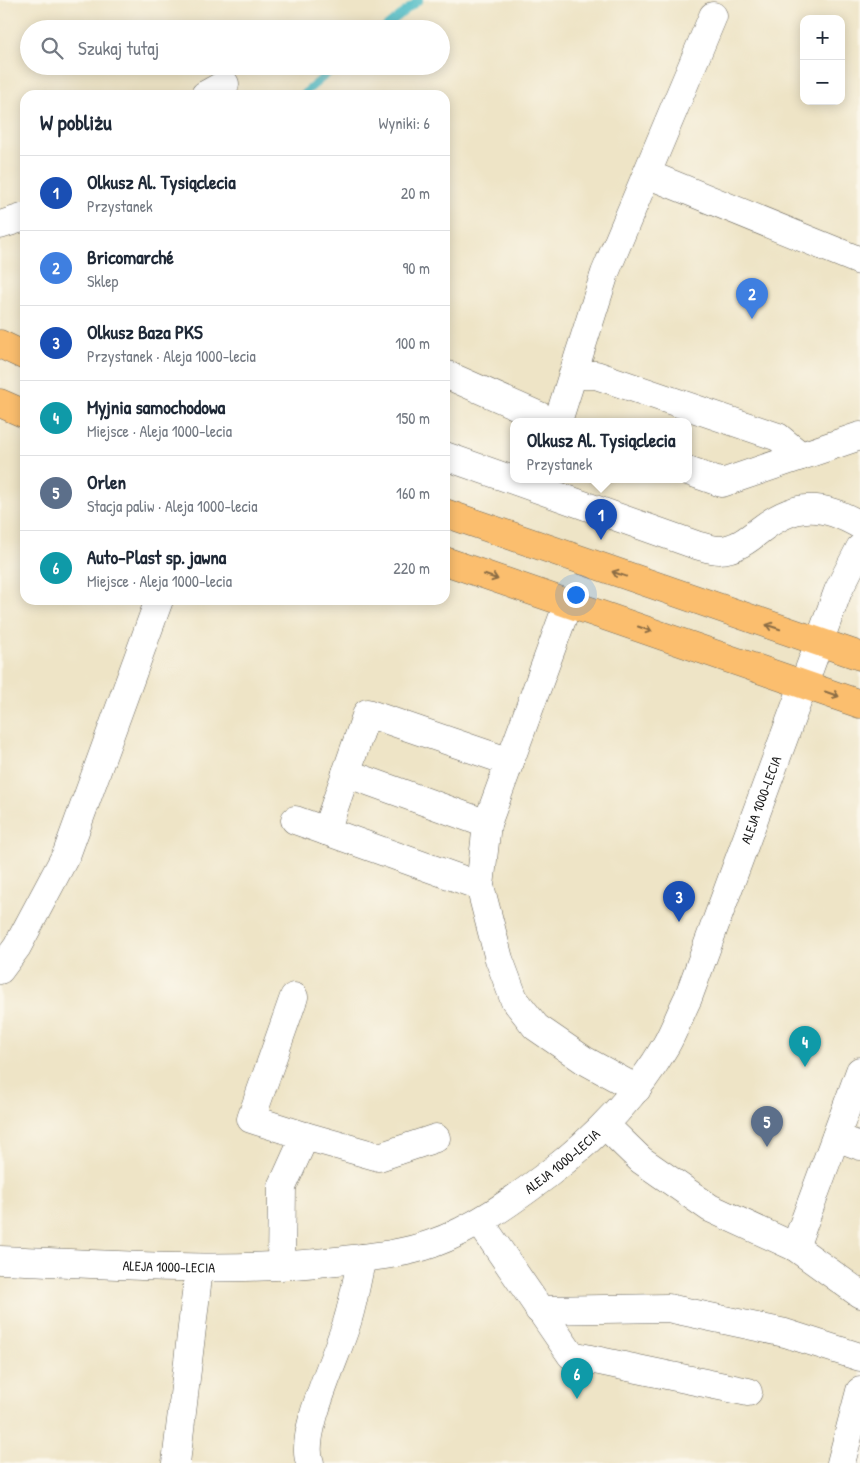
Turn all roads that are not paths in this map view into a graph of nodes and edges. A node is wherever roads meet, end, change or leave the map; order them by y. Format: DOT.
graph roads {
  1 [pos="713,16"];
  2 [pos="647,174"];
  3 [pos="20,219"];
  4 [pos="0,225"];
  5 [pos="860,261"];
  6 [pos="0,344"];
  7 [pos="20,354"];
  8 [pos="450,376"];
  9 [pos="573,376"];
  10 [pos="0,404"];
  11 [pos="20,412"];
  12 [pos="544,418"];
  13 [pos="559,418"];
  14 [pos="860,436"];
  15 [pos="801,456"];
  16 [pos="450,458"];
  17 [pos="692,472"];
  18 [pos="510,479"];
  19 [pos="521,483"];
  20 [pos="450,515"];
  21 [pos="860,525"];
  22 [pos="860,548"];
  23 [pos="450,563"];
  24 [pos="568,603"];
  25 [pos="157,605"];
  26 [pos="820,642"];
  27 [pos="860,656"];
  28 [pos="805,685"];
  29 [pos="860,704"];
  30 [pos="510,762"];
  31 [pos="346,773"];
  32 [pos="295,820"];
  33 [pos="488,824"];
  34 [pos="326,831"];
  35 [pos="480,886"];
  36 [pos="0,970"];
  37 [pos="294,997"];
  38 [pos="860,1071"];
  39 [pos="637,1089"];
  40 [pos="605,1125"];
  41 [pos="304,1136"];
  42 [pos="436,1138"];
  43 [pos="848,1141"];
  44 [pos="480,1222"];
  45 [pos="795,1247"];
  46 [pos="362,1258"];
  47 [pos="0,1260"];
  48 [pos="280,1266"];
  49 [pos="199,1268"];
  50 [pos="860,1294"];
  51 [pos="539,1310"];
  52 [pos="860,1357"];
  53 [pos="860,1391"];
  54 [pos="748,1392"];
  55 [pos="176,1463"];
  56 [pos="310,1463"];
  57 [pos="841,1463"];
  1 -- 2 [label="street"];
  2 -- 5 [label="street"];
  2 -- 9 [label="street"];
  3 -- 4 [label="street"];
  6 -- 7 [label="main road"];
  8 -- 12 [label="street"];
  9 -- 13 [label="street"];
  9 -- 15 [label="street"];
  10 -- 11 [label="main road"];
  14 -- 15 [label="street"];
  15 -- 17 [label="street"];
  16 -- 18 [label="street"];
  19 -- 21 [label="street"];
  26 -- 20 [label="main road, one-way"];
  22 -- 26 [label="street, ALEJA 1000-LECIA"];
  23 -- 24 [label="main road, one-way"];
  24 -- 28 [label="main road, one-way"];
  24 -- 30 [label="street"];
  25 -- 36 [label="street"];
  26 -- 27 [label="main road"];
  26 -- 28 [label="street, ALEJA 1000-LECIA"];
  28 -- 29 [label="main road, one-way"];
  28 -- 39 [label="street, ALEJA 1000-LECIA"];
  30 -- 31 [label="street"];
  30 -- 33 [label="street"];
  31 -- 33 [label="street"];
  31 -- 34 [label="street"];
  32 -- 34 [label="street"];
  33 -- 35 [label="street"];
  34 -- 35 [label="street"];
  35 -- 39 [label="street"];
  37 -- 41 [label="street"];
  38 -- 43 [label="street"];
  39 -- 40 [label="street, ALEJA 1000-LECIA"];
  40 -- 44 [label="street, ALEJA 1000-LECIA"];
  40 -- 45 [label="street"];
  41 -- 42 [label="street"];
  41 -- 48 [label="street"];
  43 -- 45 [label="street"];
  44 -- 46 [label="street, ALEJA 1000-LECIA"];
  44 -- 51 [label="street"];
  45 -- 50 [label="street"];
  46 -- 48 [label="street, ALEJA 1000-LECIA"];
  46 -- 56 [label="street"];
  47 -- 49 [label="street, ALEJA 1000-LECIA"];
  48 -- 49 [label="street, ALEJA 1000-LECIA"];
  49 -- 55 [label="street"];
  51 -- 52 [label="street"];
  51 -- 54 [label="street"];
  53 -- 57 [label="street"];
}
